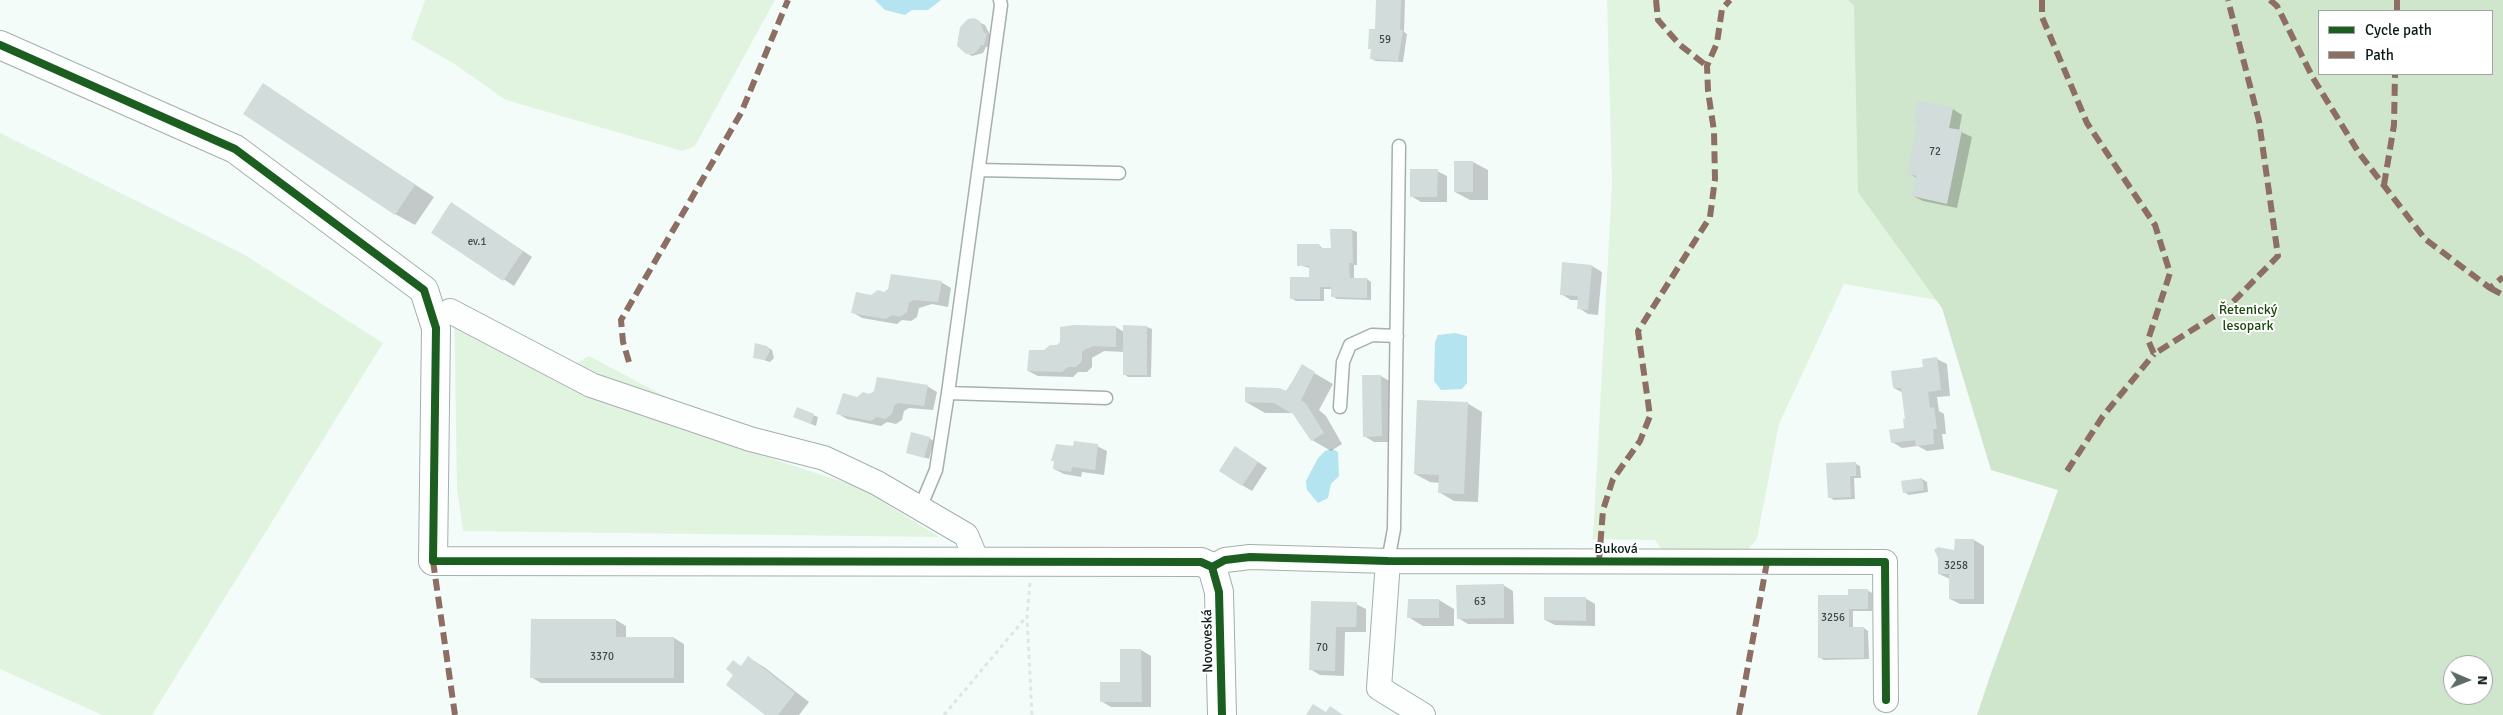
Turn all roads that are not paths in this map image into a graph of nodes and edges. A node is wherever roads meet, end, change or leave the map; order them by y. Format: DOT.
graph roads {
  1 [pos="1000,0"];
  2 [pos="0,45"];
  3 [pos="1399,146"];
  4 [pos="979,170"];
  5 [pos="1119,174"];
  6 [pos="450,311"];
  7 [pos="1397,336"];
  8 [pos="948,393"];
  9 [pos="1106,398"];
  10 [pos="1340,407"];
  11 [pos="920,508"];
  12 [pos="977,561"];
  13 [pos="1388,561"];
  14 [pos="1212,567"];
  15 [pos="1886,700"];
  16 [pos="1222,715"];
  17 [pos="1422,715"];
  1 -- 4 [label="lane"];
  2 -- 12 [label="street"];
  3 -- 7 [label="lane"];
  4 -- 5 [label="lane"];
  4 -- 8 [label="lane"];
  6 -- 11 [label="street"];
  7 -- 10 [label="lane"];
  7 -- 13 [label="lane"];
  8 -- 9 [label="lane"];
  8 -- 11 [label="lane"];
  11 -- 12 [label="street"];
  12 -- 14 [label="street"];
  13 -- 14 [label="street, Buková"];
  13 -- 15 [label="street, Buková"];
  13 -- 17 [label="street"];
  14 -- 16 [label="street, Novoveská"];
}
